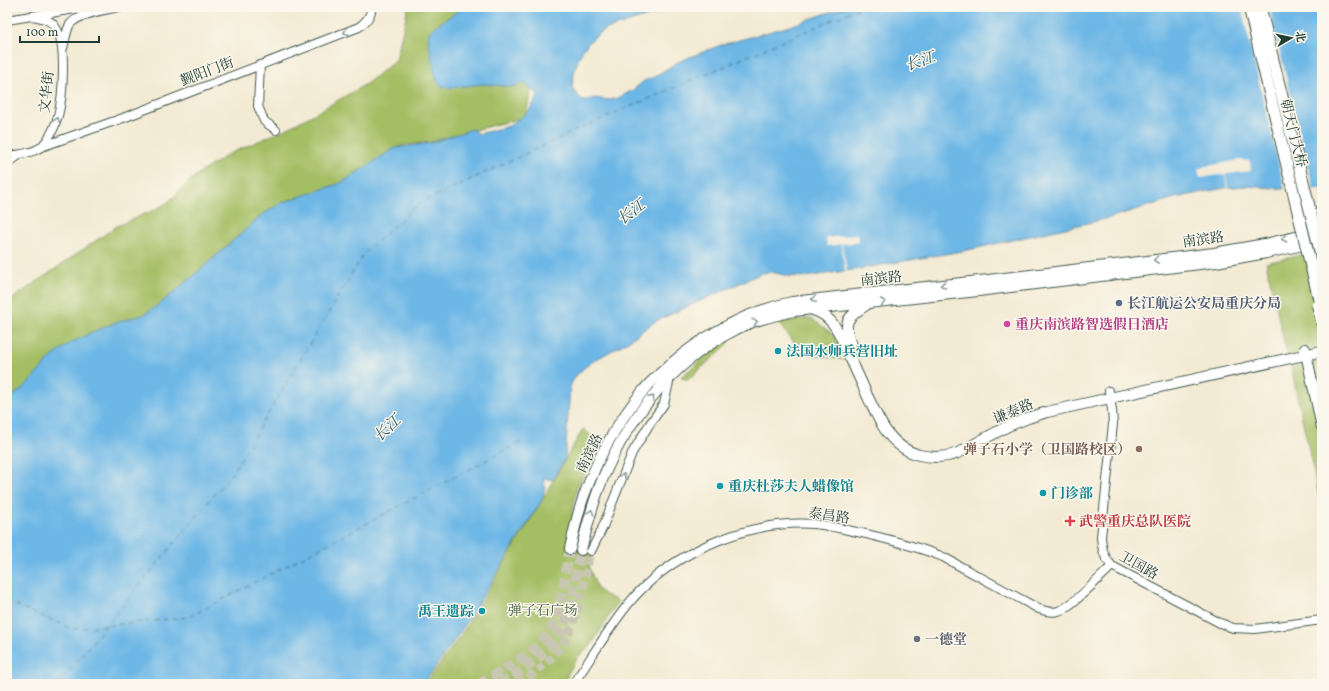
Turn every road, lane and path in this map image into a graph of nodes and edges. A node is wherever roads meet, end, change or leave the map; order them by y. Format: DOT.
graph roads {
  1 [pos="87,7"];
  2 [pos="118,7"];
  3 [pos="372,7"];
  4 [pos="1246,7"];
  5 [pos="1249,7"];
  6 [pos="1260,7"];
  7 [pos="1264,7"];
  8 [pos="32,16"];
  9 [pos="7,20"];
  10 [pos="63,49"];
  11 [pos="260,65"];
  12 [pos="276,130"];
  13 [pos="41,147"];
  14 [pos="20,155"];
  15 [pos="7,156"];
  16 [pos="7,164"];
  17 [pos="1322,231"];
  18 [pos="1322,241"];
  19 [pos="1322,245"];
  20 [pos="1322,259"];
  21 [pos="1052,272"];
  22 [pos="970,282"];
  23 [pos="1005,288"];
  24 [pos="978,292"];
  25 [pos="866,304"];
  26 [pos="811,310"];
  27 [pos="1322,312"];
  28 [pos="1322,325"];
  29 [pos="1322,345"];
  30 [pos="1305,351"];
  31 [pos="1322,351"];
  32 [pos="670,378"];
  33 [pos="1109,394"];
  34 [pos="1322,427"];
  35 [pos="570,548"];
  36 [pos="586,550"];
  37 [pos="1112,566"];
  38 [pos="1322,620"];
  39 [pos="573,684"];
  1 -- 8 [label="street"];
  2 -- 10 [label="street"];
  3 -- 11 [label="street, 觐阳门街, one-way"];
  4 -- 28 [label="main road, bridge"];
  5 -- 27 [label="highway, 朝天门大桥, bridge"];
  6 -- 20 [label="highway, 朝天门大桥, bridge"];
  7 -- 19 [label="main road"];
  8 -- 9 [label="street"];
  8 -- 10 [label="street, 文华街"];
  13 -- 10 [label="street, 文华街, one-way"];
  11 -- 12 [label="street"];
  11 -- 13 [label="street, 觐阳门街"];
  13 -- 14 [label="street"];
  14 -- 15 [label="street"];
  14 -- 16 [label="street"];
  17 -- 21 [label="main road, 南滨路, one-way"];
  18 -- 23 [label="main road, 南滨路"];
  21 -- 22 [label="main road, 南滨路"];
  21 -- 23 [label="main road"];
  22 -- 24 [label="main road"];
  22 -- 35 [label="main road, 南滨路, one-way"];
  23 -- 24 [label="main road, 南滨路"];
  25 -- 24 [label="main road, 南滨路, one-way"];
  25 -- 26 [label="main road, 南滨路"];
  25 -- 33 [label="main road, 谦泰路"];
  32 -- 26 [label="main road, 南滨路, one-way"];
  26 -- 33 [label="main road, 谦泰路"];
  29 -- 30 [label="main road"];
  30 -- 31 [label="main road"];
  30 -- 33 [label="main road, 谦泰路"];
  30 -- 34 [label="main road"];
  36 -- 32 [label="street, 南滨路, one-way"];
  36 -- 32 [label="main road, 南滨路, one-way"];
  33 -- 37 [label="street, 卫国路"];
  37 -- 38 [label="street, 卫国路"];
  37 -- 39 [label="street, 泰昌路"];
}
